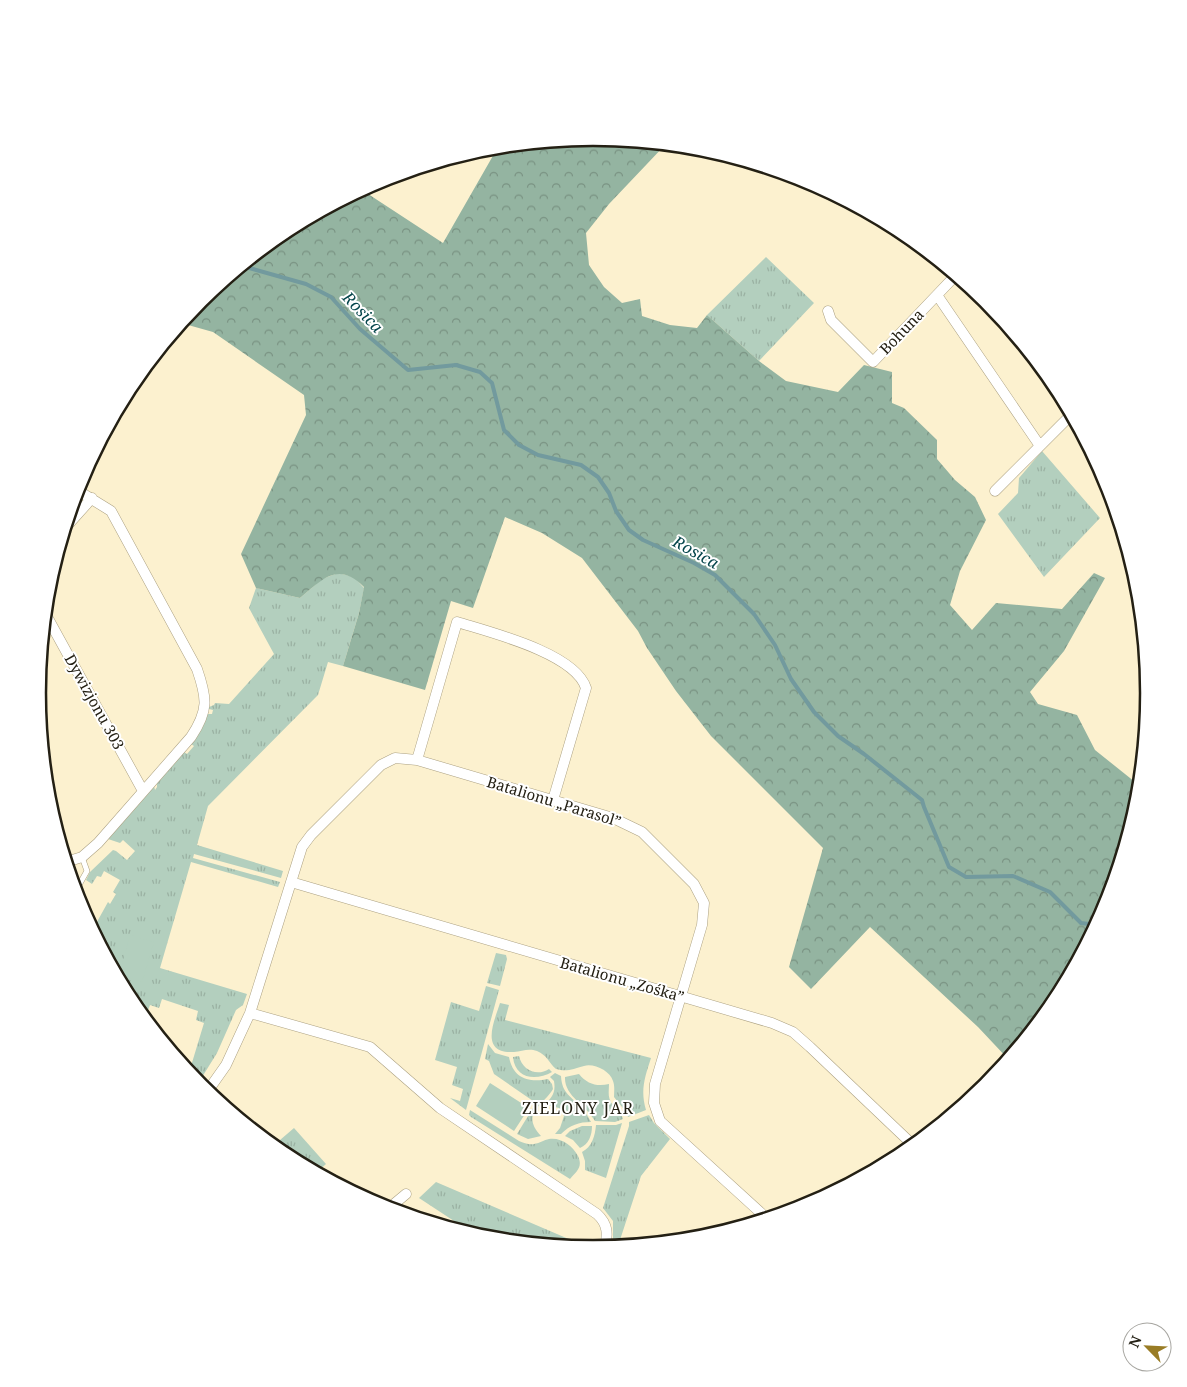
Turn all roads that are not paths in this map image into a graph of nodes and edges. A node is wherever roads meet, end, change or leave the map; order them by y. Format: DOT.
graph roads {
  1 [pos="951,280"];
  2 [pos="937,295"];
  3 [pos="828,311"];
  4 [pos="1067,419"];
  5 [pos="1040,446"];
  6 [pos="995,491"];
  7 [pos="84,494"];
  8 [pos="92,498"];
  9 [pos="76,516"];
  10 [pos="51,622"];
  11 [pos="416,760"];
  12 [pos="143,791"];
  13 [pos="553,800"];
  14 [pos="82,857"];
  15 [pos="72,860"];
  16 [pos="291,882"];
  17 [pos="80,883"];
  18 [pos="681,997"];
  19 [pos="250,1012"];
  20 [pos="212,1085"];
  21 [pos="909,1141"];
  22 [pos="406,1194"];
  23 [pos="395,1203"];
  24 [pos="762,1214"];
  25 [pos="606,1241"];
  1 -- 2 [label="street, Bohuna"];
  2 -- 3 [label="street, Bohuna"];
  2 -- 5 [label="street, Bohuna"];
  4 -- 5 [label="street"];
  5 -- 6 [label="street"];
  7 -- 8 [label="street"];
  8 -- 9 [label="street"];
  8 -- 12 [label="street"];
  10 -- 12 [label="street, Dywizjonu 303"];
  11 -- 13 [label="street, Batalionu „Parasol”"];
  11 -- 13 [label="street"];
  11 -- 16 [label="street, Batalionu „Parasol”"];
  12 -- 14 [label="street"];
  13 -- 18 [label="street, Batalionu „Parasol”"];
  14 -- 15 [label="street"];
  14 -- 17 [label="lane"];
  16 -- 18 [label="street, Batalionu „Zośka”"];
  16 -- 19 [label="street, Batalionu „Parasol”"];
  18 -- 21 [label="street, Batalionu „Zośka”"];
  18 -- 24 [label="street, Batalionu „Parasol”"];
  19 -- 20 [label="street, Batalionu „Parasol”"];
  19 -- 25 [label="street"];
  22 -- 23 [label="street"];
}
